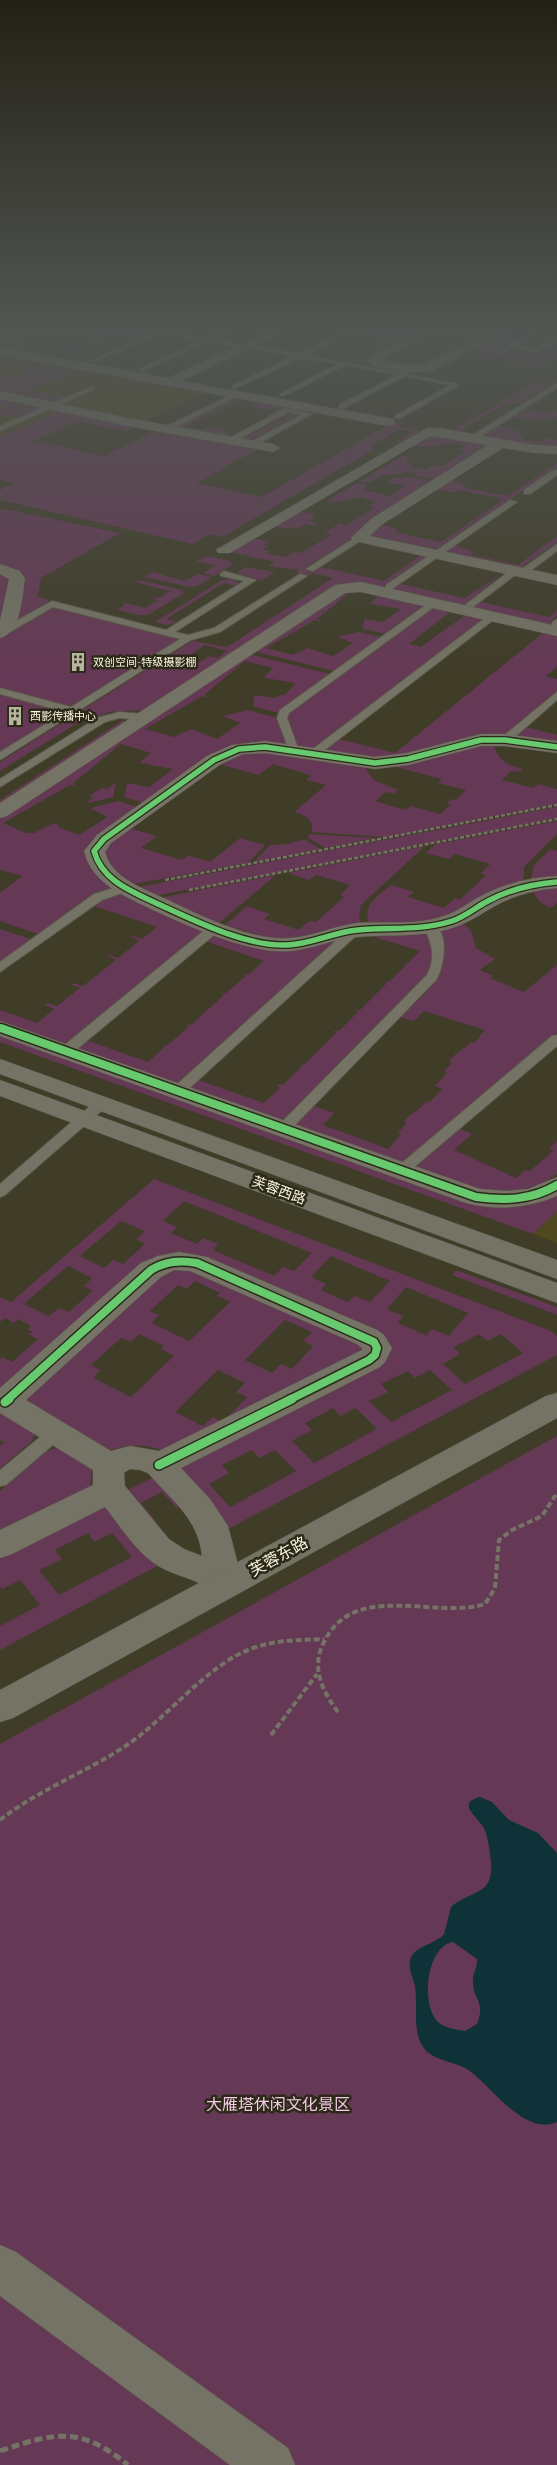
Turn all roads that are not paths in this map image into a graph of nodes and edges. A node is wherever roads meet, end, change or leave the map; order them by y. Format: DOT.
graph roads {
  1 [pos="230,440"];
  2 [pos="259,440"];
  3 [pos="412,440"];
  4 [pos="484,440"];
  5 [pos="501,443"];
  6 [pos="251,444"];
  7 [pos="273,448"];
  8 [pos="557,450"];
  9 [pos="557,472"];
  10 [pos="527,492"];
  11 [pos="513,502"];
  12 [pos="360,538"];
  13 [pos="557,546"];
  14 [pos="224,550"];
  15 [pos="436,554"];
  16 [pos="0,569"];
  17 [pos="519,572"];
  18 [pos="224,574"];
  19 [pos="557,580"];
  20 [pos="389,587"];
  21 [pos="433,604"];
  22 [pos="470,605"];
  23 [pos="492,617"];
  24 [pos="556,626"];
  25 [pos="0,633"];
  26 [pos="167,633"];
  27 [pos="188,638"];
  28 [pos="0,691"];
  29 [pos="557,695"];
  30 [pos="73,710"];
  31 [pos="144,717"];
  32 [pos="505,740"];
  33 [pos="557,747"];
  34 [pos="304,753"];
  35 [pos="0,756"];
  36 [pos="0,784"];
  37 [pos="0,812"];
  38 [pos="557,882"];
  39 [pos="127,888"];
  40 [pos="216,927"];
  41 [pos="430,928"];
  42 [pos="355,930"];
  43 [pos="0,968"];
  44 [pos="0,1028"];
  45 [pos="557,1039"];
  46 [pos="66,1051"];
  47 [pos="0,1066"];
  48 [pos="0,1087"];
  49 [pos="178,1092"];
  50 [pos="93,1111"];
  51 [pos="283,1129"];
  52 [pos="401,1171"];
  53 [pos="557,1185"];
  54 [pos="0,1192"];
  55 [pos="557,1270"];
  56 [pos="557,1293"];
  57 [pos="2,1400"];
  58 [pos="557,1404"];
  59 [pos="56,1433"];
  60 [pos="159,1465"];
  61 [pos="111,1478"];
  62 [pos="0,1480"];
  63 [pos="0,1545"];
  64 [pos="226,1584"];
  65 [pos="0,1707"];
  66 [pos="0,2268"];
  67 [pos="271,2465"];
  1 -- 6 [label="street"];
  2 -- 6 [label="lane"];
  3 -- 14 [label="street"];
  4 -- 5 [label="street"];
  5 -- 8 [label="street"];
  5 -- 12 [label="street"];
  6 -- 7 [label="street"];
  9 -- 10 [label="lane"];
  11 -- 15 [label="lane"];
  12 -- 15 [label="street"];
  12 -- 27 [label="lane"];
  13 -- 17 [label="lane"];
  15 -- 17 [label="street"];
  15 -- 20 [label="lane"];
  16 -- 25 [label="street"];
  17 -- 19 [label="street"];
  17 -- 22 [label="lane"];
  18 -- 26 [label="lane"];
  21 -- 23 [label="street"];
  21 -- 31 [label="street"];
  21 -- 34 [label="lane"];
  23 -- 24 [label="street"];
  23 -- 34 [label="lane"];
  25 -- 26 [label="lane"];
  26 -- 27 [label="lane"];
  27 -- 30 [label="lane"];
  28 -- 30 [label="lane"];
  29 -- 32 [label="lane"];
  30 -- 35 [label="lane"];
  31 -- 36 [label="lane"];
  31 -- 37 [label="street"];
  32 -- 33 [label="street"];
  32 -- 34 [label="street"];
  34 -- 39 [label="street"];
  38 -- 41 [label="street"];
  39 -- 40 [label="street"];
  39 -- 43 [label="lane"];
  40 -- 42 [label="street"];
  40 -- 46 [label="lane"];
  41 -- 42 [label="street"];
  41 -- 51 [label="lane"];
  42 -- 49 [label="lane"];
  44 -- 46 [label="street"];
  45 -- 52 [label="lane"];
  46 -- 49 [label="street"];
  47 -- 50 [label="street, 芙蓉西路"];
  48 -- 50 [label="street, 芙蓉西路"];
  49 -- 51 [label="street"];
  50 -- 54 [label="lane"];
  50 -- 55 [label="street, 芙蓉西路"];
  50 -- 56 [label="street, 芙蓉西路"];
  51 -- 52 [label="street"];
  52 -- 53 [label="street"];
  57 -- 59 [label="street"];
  57 -- 60 [label="street"];
  58 -- 64 [label="street, 芙蓉东路"];
  59 -- 61 [label="street"];
  59 -- 62 [label="lane"];
  60 -- 61 [label="street"];
  60 -- 64 [label="street"];
  61 -- 63 [label="street"];
  61 -- 64 [label="street"];
  64 -- 65 [label="street, 芙蓉东路"];
  66 -- 67 [label="street"];
}
